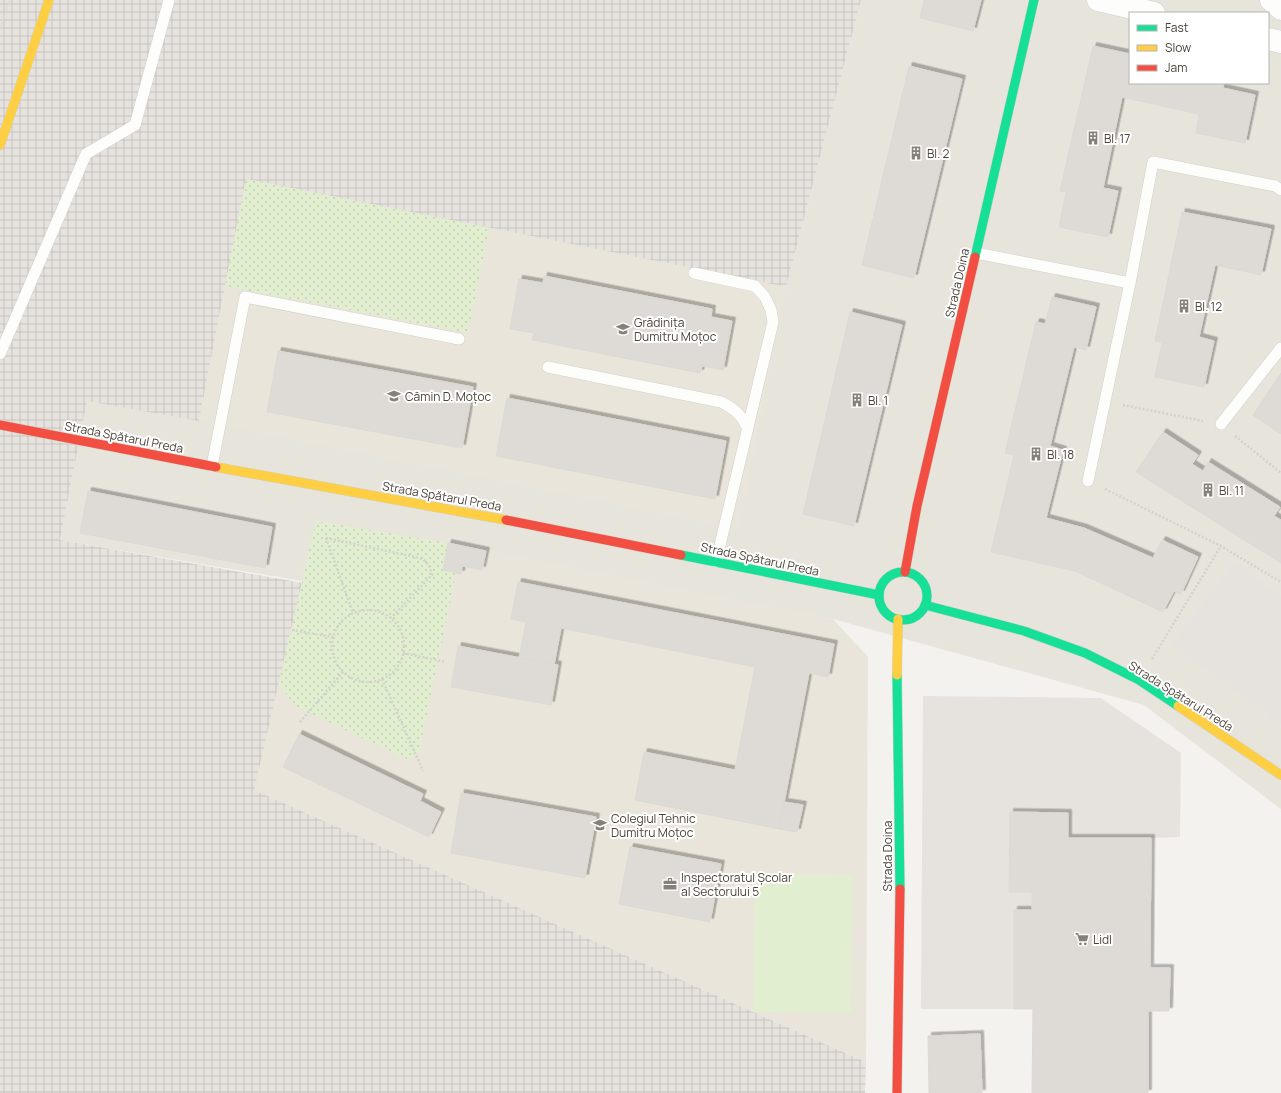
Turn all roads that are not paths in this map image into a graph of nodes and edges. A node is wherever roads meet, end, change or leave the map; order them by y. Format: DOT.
graph roads {
  1 [pos="49,0"];
  2 [pos="169,0"];
  3 [pos="1034,0"];
  4 [pos="1098,0"];
  5 [pos="1271,0"];
  6 [pos="1281,9"];
  7 [pos="1150,12"];
  8 [pos="1269,39"];
  9 [pos="1281,42"];
  10 [pos="0,145"];
  11 [pos="1281,190"];
  12 [pos="976,253"];
  13 [pos="694,274"];
  14 [pos="1130,283"];
  15 [pos="459,339"];
  16 [pos="1281,348"];
  17 [pos="0,354"];
  18 [pos="548,367"];
  19 [pos="1220,424"];
  20 [pos="0,425"];
  21 [pos="747,427"];
  22 [pos="212,466"];
  23 [pos="1088,481"];
  24 [pos="716,562"];
  25 [pos="905,572"];
  26 [pos="880,595"];
  27 [pos="925,605"];
  28 [pos="898,619"];
  29 [pos="1281,775"];
  30 [pos="897,1093"];
  1 -- 10 [label="street"];
  2 -- 17 [label="lane"];
  3 -- 12 [label="street, Strada Doina"];
  4 -- 7 [label="street"];
  5 -- 6 [label="street"];
  8 -- 9 [label="street"];
  11 -- 14 [label="lane"];
  12 -- 14 [label="lane"];
  12 -- 25 [label="street, Strada Doina"];
  13 -- 21 [label="lane"];
  14 -- 23 [label="lane"];
  15 -- 22 [label="lane"];
  16 -- 19 [label="lane"];
  18 -- 21 [label="lane"];
  20 -- 22 [label="street, Strada Spătarul Preda"];
  21 -- 24 [label="lane"];
  22 -- 24 [label="street, Strada Spătarul Preda"];
  24 -- 26 [label="street, Strada Spătarul Preda"];
  25 -- 26 [label="street"];
  25 -- 27 [label="street"];
  26 -- 28 [label="street"];
  27 -- 28 [label="street"];
  27 -- 29 [label="street, Strada Spătarul Preda"];
  28 -- 30 [label="street, Strada Doina"];
}
